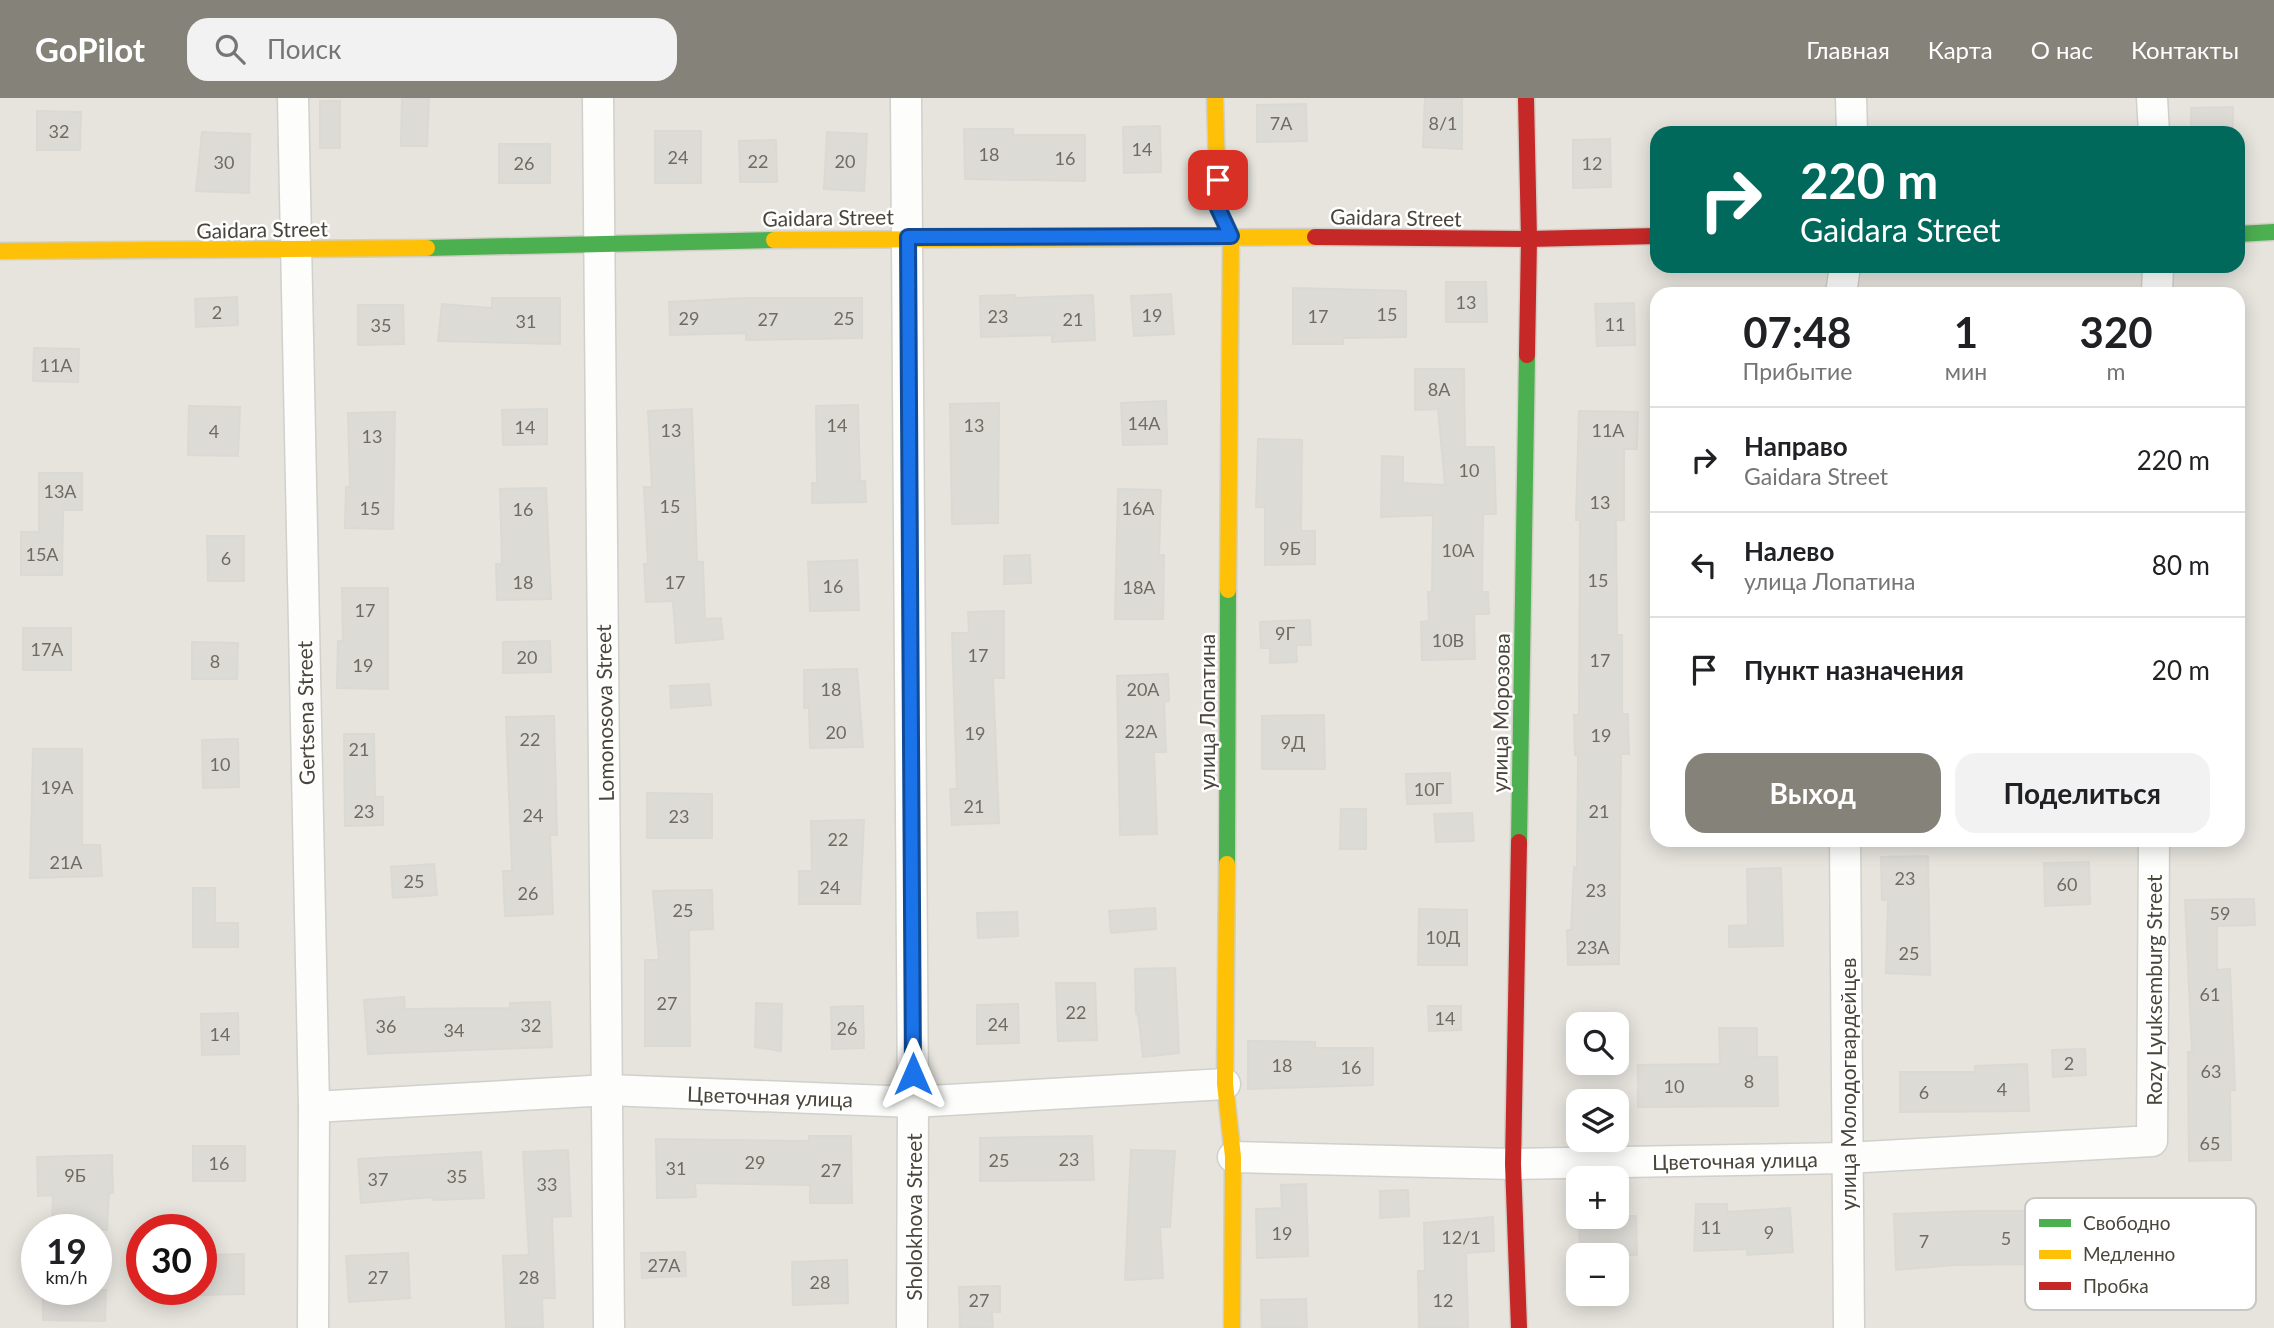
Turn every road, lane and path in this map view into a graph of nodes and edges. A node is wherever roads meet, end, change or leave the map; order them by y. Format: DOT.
graph roads {
  1 [pos="293,98"];
  2 [pos="598,98"];
  3 [pos="906,98"];
  4 [pos="1215,98"];
  5 [pos="1526,98"];
  6 [pos="1851,98"];
  7 [pos="2152,98"];
  8 [pos="1852,126"];
  9 [pos="2154,126"];
  10 [pos="2274,232"];
  11 [pos="2245,234"];
  12 [pos="1231,236"];
  13 [pos="1650,236"];
  14 [pos="908,237"];
  15 [pos="1529,239"];
  16 [pos="599,242"];
  17 [pos="0,251"];
  18 [pos="295,251"];
  19 [pos="1845,847"];
  20 [pos="2154,847"];
  21 [pos="1225,1084"];
  22 [pos="608,1090"];
  23 [pos="914,1102"];
  24 [pos="314,1107"];
  25 [pos="2152,1141"];
  26 [pos="1233,1157"];
  27 [pos="1847,1158"];
  28 [pos="1513,1164"];
  29 [pos="313,1328"];
  30 [pos="609,1328"];
  31 [pos="912,1328"];
  32 [pos="1232,1328"];
  33 [pos="1518,1328"];
  34 [pos="1849,1328"];
  1 -- 18 [label="street, Gertsena Street"];
  2 -- 16 [label="street, Lomonosova Street"];
  3 -- 14 [label="street, Sholokhova Street"];
  4 -- 12 [label="street, улица Лопатина"];
  5 -- 15 [label="street, улица Морозова"];
  6 -- 8 [label="street"];
  7 -- 9 [label="street"];
  10 -- 11 [label="street"];
  12 -- 14 [label="street, Gaidara Street"];
  12 -- 15 [label="street, Gaidara Street"];
  12 -- 21 [label="street, улица Лопатина"];
  13 -- 15 [label="street, Gaidara Street"];
  14 -- 16 [label="street, Gaidara Street"];
  14 -- 23 [label="street, Sholokhova Street"];
  15 -- 28 [label="street, улица Морозова"];
  16 -- 18 [label="street, Gaidara Street"];
  16 -- 22 [label="street, Lomonosova Street"];
  17 -- 18 [label="street, Gaidara Street"];
  18 -- 24 [label="street, Gertsena Street"];
  19 -- 27 [label="street, улица Молодогвардейцев"];
  20 -- 25 [label="street, Rozy Lyuksemburg Street"];
  21 -- 23 [label="street, Цветочная улица"];
  21 -- 26 [label="street, улица Лопатина"];
  22 -- 23 [label="street, Цветочная улица"];
  22 -- 24 [label="street, Цветочная улица"];
  22 -- 30 [label="street, Lomonosova Street"];
  23 -- 31 [label="street, Sholokhova Street"];
  24 -- 29 [label="street, Gertsena Street"];
  25 -- 27 [label="street, Цветочная улица"];
  26 -- 28 [label="street, Цветочная улица"];
  26 -- 32 [label="street, улица Лопатина"];
  27 -- 28 [label="street, Цветочная улица"];
  27 -- 34 [label="street, улица Молодогвардейцев"];
  28 -- 33 [label="street, улица Морозова"];
}
